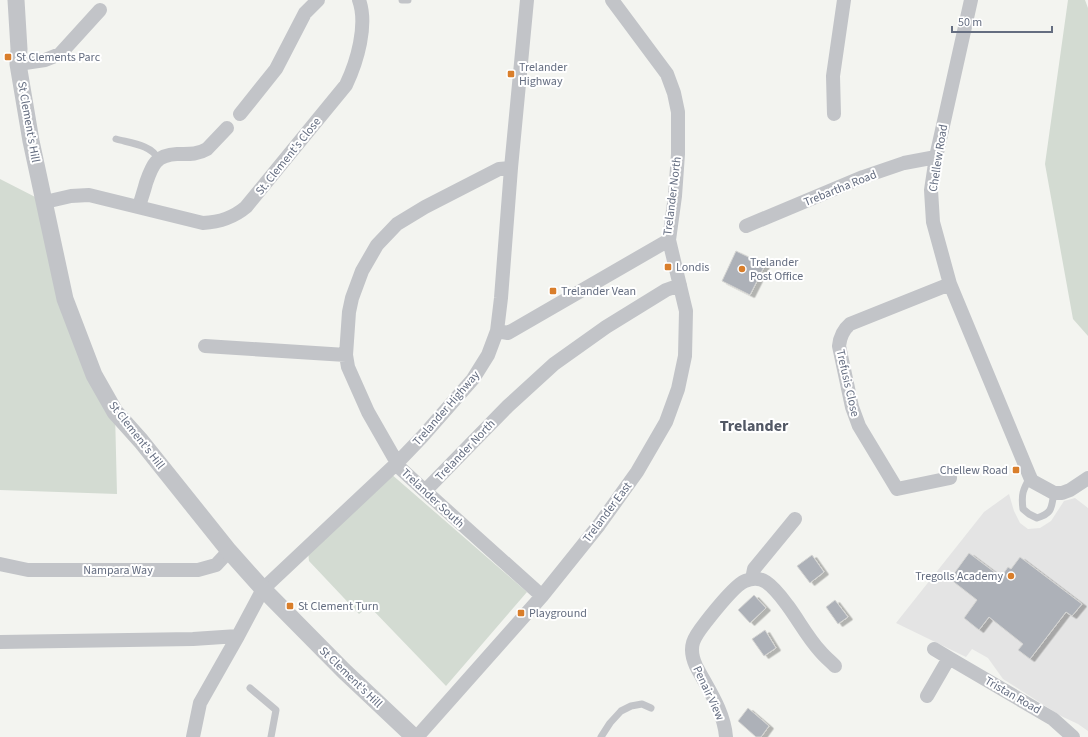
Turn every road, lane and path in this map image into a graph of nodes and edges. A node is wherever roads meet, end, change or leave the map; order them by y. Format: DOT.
graph roads {
  1 [pos="16,0"];
  2 [pos="318,0"];
  3 [pos="359,0"];
  4 [pos="402,0"];
  5 [pos="408,0"];
  6 [pos="526,0"];
  7 [pos="612,0"];
  8 [pos="844,0"];
  9 [pos="971,0"];
  10 [pos="100,10"];
  11 [pos="18,64"];
  12 [pos="240,114"];
  13 [pos="834,114"];
  14 [pos="227,128"];
  15 [pos="116,139"];
  16 [pos="936,157"];
  17 [pos="158,159"];
  18 [pos="511,168"];
  19 [pos="45,202"];
  20 [pos="138,207"];
  21 [pos="746,226"];
  22 [pos="669,240"];
  23 [pos="950,284"];
  24 [pos="680,285"];
  25 [pos="497,331"];
  26 [pos="205,346"];
  27 [pos="346,355"];
  28 [pos="398,462"];
  29 [pos="950,478"];
  30 [pos="1030,478"];
  31 [pos="1086,480"];
  32 [pos="425,491"];
  33 [pos="1054,493"];
  34 [pos="795,520"];
  35 [pos="229,551"];
  36 [pos="0,564"];
  37 [pos="752,579"];
  38 [pos="263,589"];
  39 [pos="542,596"];
  40 [pos="238,636"];
  41 [pos="0,642"];
  42 [pos="934,649"];
  43 [pos="949,658"];
  44 [pos="835,666"];
  45 [pos="250,688"];
  46 [pos="927,696"];
  47 [pos="651,708"];
  48 [pos="193,737"];
  49 [pos="272,737"];
  50 [pos="414,737"];
  51 [pos="417,737"];
  52 [pos="600,737"];
  53 [pos="726,737"];
  54 [pos="1073,737"];
  1 -- 11 [label="street, St Clement's Hill"];
  2 -- 12 [label="street"];
  3 -- 20 [label="street, St. Clement's Close"];
  4 -- 5 [label="lane"];
  6 -- 18 [label="street, Trelander Highway"];
  7 -- 22 [label="street, Trelander North"];
  8 -- 13 [label="street"];
  9 -- 16 [label="street, Chellew Road"];
  10 -- 11 [label="street"];
  11 -- 19 [label="street, St Clement's Hill"];
  14 -- 17 [label="street"];
  15 -- 17 [label="lane"];
  16 -- 21 [label="street, Trebartha Road"];
  16 -- 23 [label="street, Chellew Road"];
  17 -- 20 [label="street"];
  18 -- 25 [label="street, Trelander Highway"];
  18 -- 27 [label="street, Trelander South"];
  19 -- 20 [label="street, St. Clement's Close"];
  19 -- 35 [label="street, St Clement's Hill"];
  22 -- 24 [label="street, Trelander East"];
  22 -- 25 [label="street, Trelander North"];
  23 -- 29 [label="street, Trefusis Close"];
  23 -- 30 [label="street, Chellew Road"];
  24 -- 32 [label="street, Trelander North"];
  24 -- 39 [label="street, Trelander East"];
  25 -- 28 [label="street, Trelander Highway"];
  26 -- 27 [label="street"];
  27 -- 28 [label="street, Trelander South"];
  28 -- 32 [label="street, Trelander South"];
  28 -- 38 [label="street, Trelander Highway"];
  30 -- 33 [label="street"];
  30 -- 33 [label="lane"];
  31 -- 33 [label="street"];
  32 -- 39 [label="street, Trelander South"];
  34 -- 37 [label="street"];
  35 -- 36 [label="street, Nampara Way"];
  35 -- 38 [label="street, St Clement's Hill"];
  37 -- 44 [label="street"];
  37 -- 53 [label="street, Penair View"];
  38 -- 40 [label="street, Trelander Highway"];
  38 -- 50 [label="street, St Clement's Hill"];
  39 -- 51 [label="street, Trelander East"];
  40 -- 41 [label="street"];
  40 -- 48 [label="street, Trelander Highway"];
  42 -- 43 [label="street, Tristan Road"];
  43 -- 46 [label="street"];
  43 -- 54 [label="street, Tristan Road"];
  45 -- 49 [label="lane"];
  47 -- 52 [label="lane"];
}
